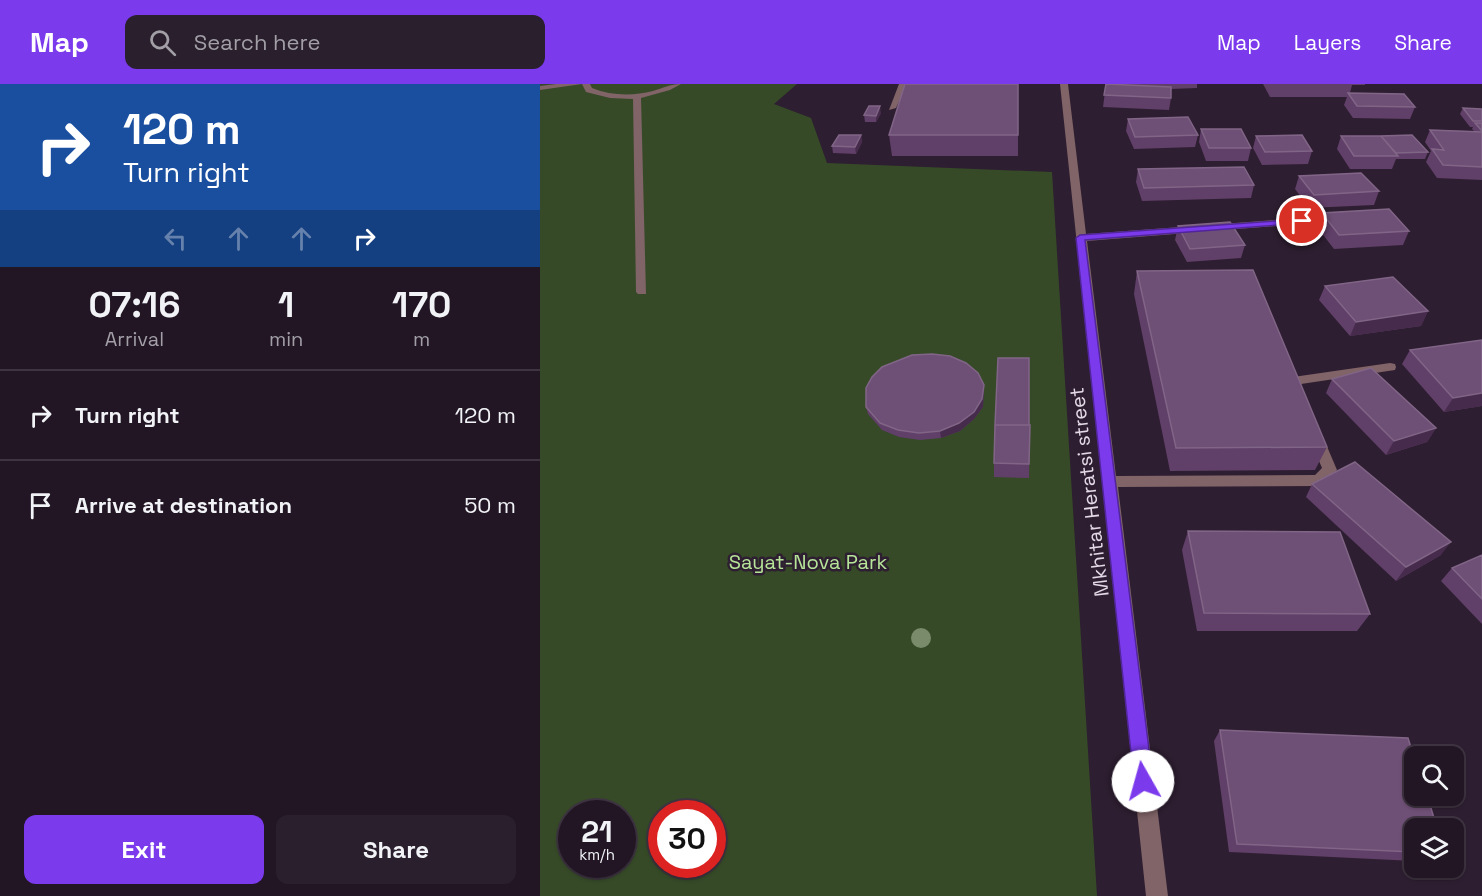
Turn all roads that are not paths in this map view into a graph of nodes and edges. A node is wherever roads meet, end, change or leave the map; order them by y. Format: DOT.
graph roads {
  1 [pos="578,84"];
  2 [pos="586,84"];
  3 [pos="677,84"];
  4 [pos="903,84"];
  5 [pos="1064,84"];
  6 [pos="540,88"];
  7 [pos="637,95"];
  8 [pos="892,108"];
  9 [pos="1302,221"];
  10 [pos="1080,238"];
  11 [pos="642,292"];
  12 [pos="1390,367"];
  13 [pos="1301,401"];
  14 [pos="1309,421"];
  15 [pos="1109,482"];
  16 [pos="1157,896"];
  1 -- 6 [label="street"];
  2 -- 7 [label="street"];
  3 -- 7 [label="street"];
  4 -- 8 [label="street"];
  5 -- 10 [label="street, Mkhitar Heratsi street"];
  7 -- 11 [label="street"];
  9 -- 10 [label="street"];
  10 -- 15 [label="street, Mkhitar Heratsi street"];
  12 -- 13 [label="street"];
  14 -- 15 [label="street"];
  15 -- 16 [label="street, Mkhitar Heratsi street"];
}
